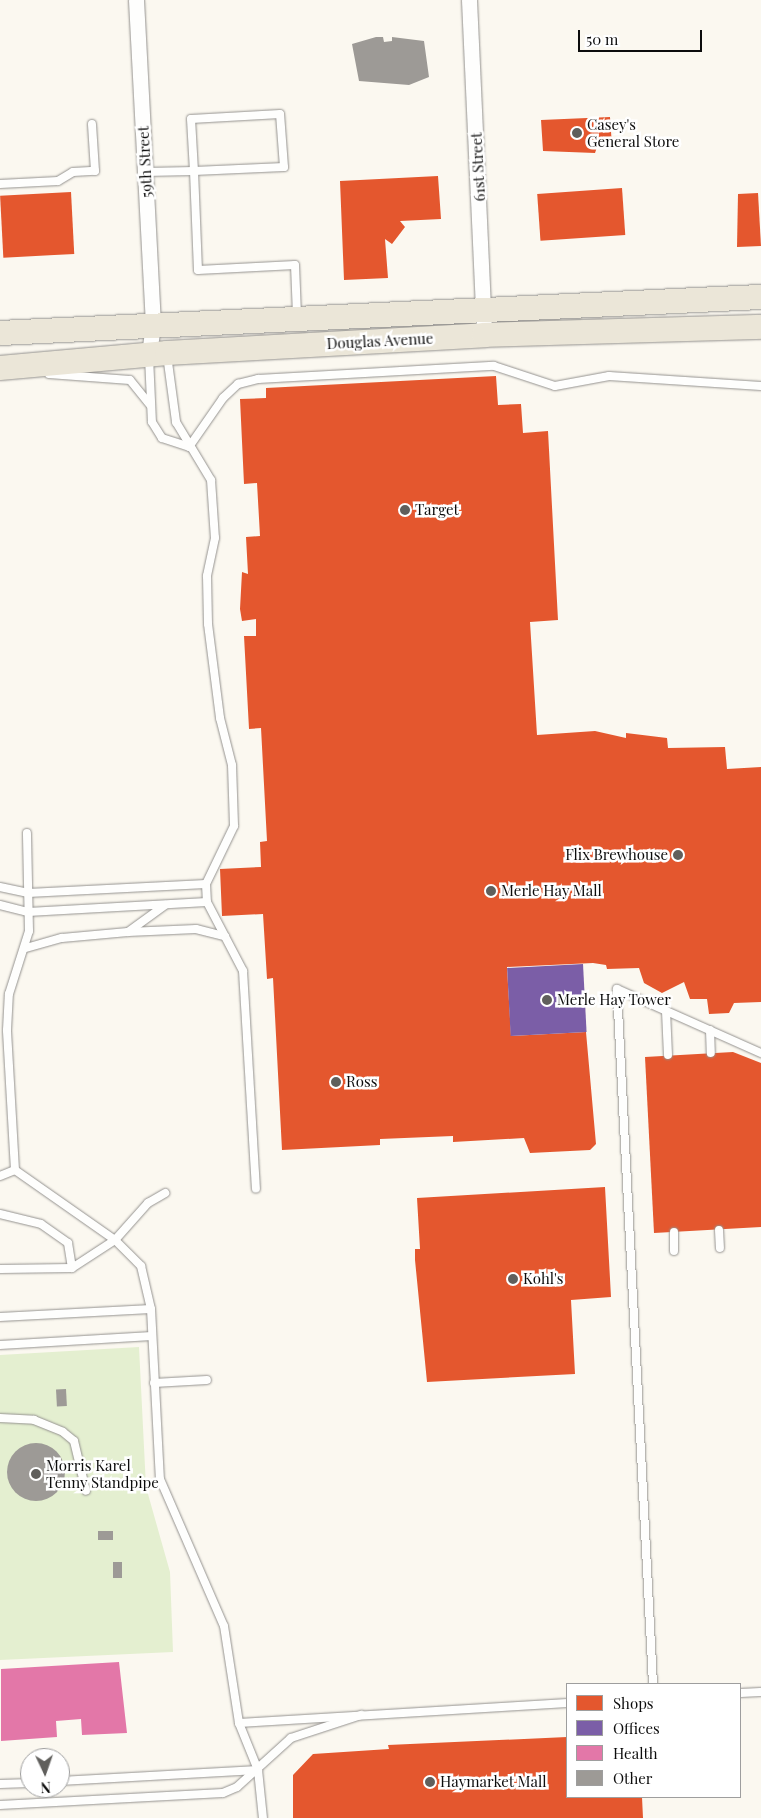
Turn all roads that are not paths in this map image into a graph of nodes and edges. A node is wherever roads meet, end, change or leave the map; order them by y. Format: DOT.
graph roads {
  1 [pos="136,0"];
  2 [pos="469,0"];
  3 [pos="92,124"];
  4 [pos="194,171"];
  5 [pos="145,172"];
  6 [pos="0,184"];
  7 [pos="761,296"];
  8 [pos="482,306"];
  9 [pos="297,317"];
  10 [pos="153,325"];
  11 [pos="761,327"];
  12 [pos="0,332"];
  13 [pos="484,335"];
  14 [pos="158,353"];
  15 [pos="0,370"];
  16 [pos="761,386"];
  17 [pos="151,406"];
  18 [pos="189,447"];
  19 [pos="27,833"];
  20 [pos="206,884"];
  21 [pos="0,887"];
  22 [pos="28,893"];
  23 [pos="207,902"];
  24 [pos="166,904"];
  25 [pos="0,905"];
  26 [pos="28,912"];
  27 [pos="128,932"];
  28 [pos="224,936"];
  29 [pos="26,948"];
  30 [pos="666,1011"];
  31 [pos="710,1030"];
  32 [pos="711,1053"];
  33 [pos="759,1053"];
  34 [pos="668,1055"];
  35 [pos="754,1060"];
  36 [pos="15,1170"];
  37 [pos="0,1176"];
  38 [pos="256,1189"];
  39 [pos="165,1193"];
  40 [pos="0,1214"];
  41 [pos="719,1230"];
  42 [pos="674,1232"];
  43 [pos="115,1240"];
  44 [pos="720,1248"];
  45 [pos="674,1251"];
  46 [pos="72,1268"];
  47 [pos="0,1269"];
  48 [pos="150,1308"];
  49 [pos="0,1317"];
  50 [pos="152,1336"];
  51 [pos="0,1345"];
  52 [pos="207,1380"];
  53 [pos="154,1383"];
  54 [pos="0,1418"];
  55 [pos="86,1491"];
  56 [pos="653,1683"];
  57 [pos="761,1692"];
  58 [pos="741,1693"];
  59 [pos="566,1703"];
  60 [pos="361,1715"];
  61 [pos="239,1722"];
  62 [pos="258,1770"];
  63 [pos="70,1780"];
  64 [pos="20,1783"];
  65 [pos="0,1784"];
  66 [pos="0,1805"];
  67 [pos="263,1818"];
  1 -- 5 [label="street, 59th Street"];
  2 -- 8 [label="street, 61st Street"];
  3 -- 6 [label="lane"];
  4 -- 4 [label="lane"];
  4 -- 5 [label="lane"];
  4 -- 9 [label="lane"];
  5 -- 10 [label="street, 59th Street"];
  7 -- 8 [label="main road, Douglas Avenue"];
  8 -- 9 [label="main road, Douglas Avenue"];
  8 -- 13 [label="street, 61st Street"];
  9 -- 10 [label="main road, Douglas Avenue"];
  10 -- 12 [label="main road, Douglas Avenue"];
  10 -- 14 [label="street, 59th Street"];
  11 -- 13 [label="main road, Douglas Avenue"];
  13 -- 14 [label="main road, Douglas Avenue"];
  14 -- 15 [label="main road, Douglas Avenue"];
  14 -- 17 [label="lane"];
  14 -- 18 [label="lane"];
  15 -- 17 [label="lane"];
  16 -- 18 [label="lane"];
  17 -- 18 [label="lane"];
  18 -- 20 [label="lane"];
  19 -- 22 [label="lane"];
  20 -- 22 [label="lane"];
  20 -- 23 [label="lane"];
  21 -- 22 [label="lane"];
  22 -- 26 [label="lane"];
  23 -- 24 [label="lane"];
  23 -- 28 [label="lane"];
  24 -- 26 [label="lane"];
  24 -- 27 [label="lane"];
  25 -- 26 [label="lane"];
  26 -- 29 [label="lane"];
  27 -- 28 [label="lane"];
  27 -- 29 [label="lane"];
  28 -- 38 [label="lane"];
  29 -- 36 [label="lane"];
  30 -- 31 [label="lane"];
  30 -- 34 [label="lane"];
  30 -- 56 [label="lane"];
  31 -- 32 [label="lane"];
  31 -- 33 [label="lane"];
  33 -- 35 [label="lane"];
  36 -- 37 [label="lane"];
  36 -- 43 [label="lane"];
  39 -- 43 [label="lane"];
  40 -- 46 [label="lane"];
  41 -- 44 [label="lane"];
  42 -- 45 [label="lane"];
  43 -- 46 [label="lane"];
  43 -- 48 [label="lane"];
  46 -- 47 [label="lane"];
  48 -- 49 [label="lane"];
  48 -- 50 [label="lane"];
  50 -- 51 [label="lane"];
  50 -- 53 [label="lane"];
  52 -- 53 [label="lane"];
  53 -- 61 [label="lane"];
  54 -- 55 [label="lane"];
  57 -- 58 [label="lane"];
  59 -- 60 [label="lane"];
  60 -- 61 [label="lane"];
  60 -- 62 [label="lane"];
  61 -- 62 [label="lane"];
  62 -- 63 [label="lane"];
  62 -- 66 [label="lane"];
  62 -- 67 [label="lane"];
  64 -- 65 [label="lane"];
}
